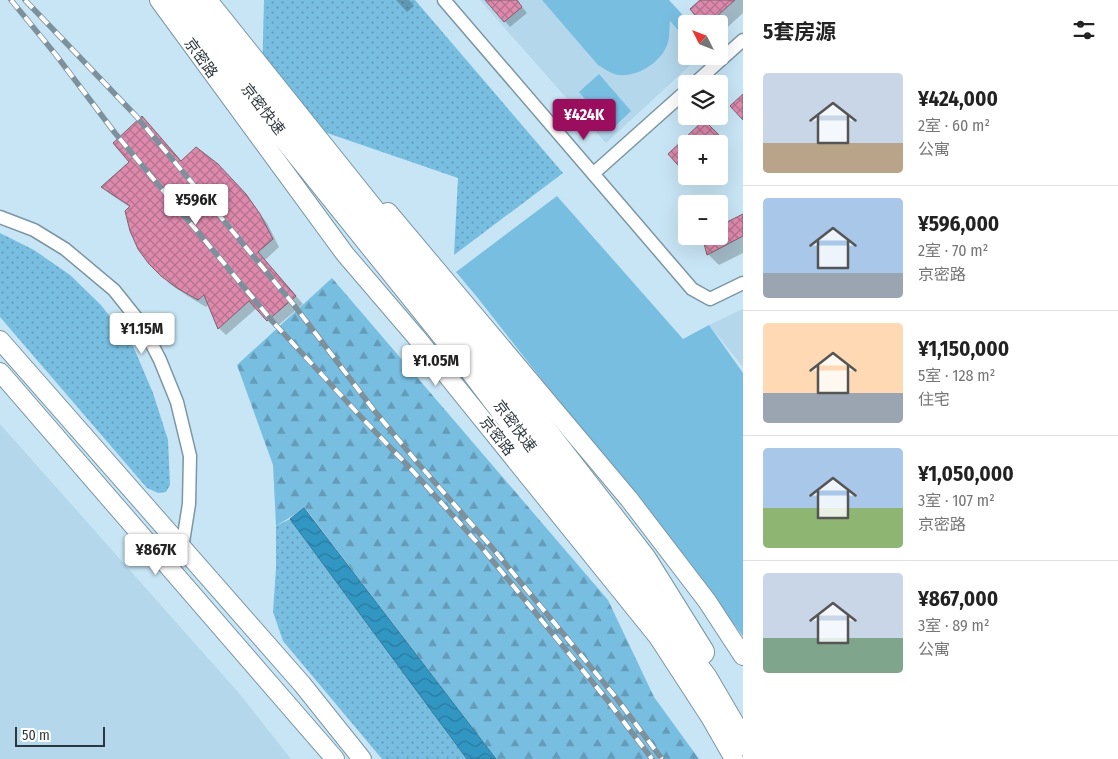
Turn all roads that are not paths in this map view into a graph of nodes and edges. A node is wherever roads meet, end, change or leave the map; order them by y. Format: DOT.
graph roads {
  1 [pos="158,0"];
  2 [pos="180,0"];
  3 [pos="204,0"];
  4 [pos="211,0"];
  5 [pos="444,0"];
  6 [pos="743,40"];
  7 [pos="704,75"];
  8 [pos="678,98"];
  9 [pos="594,173"];
  10 [pos="0,217"];
  11 [pos="743,283"];
  12 [pos="0,340"];
  13 [pos="0,372"];
  14 [pos="182,548"];
  15 [pos="743,656"];
  16 [pos="743,717"];
  17 [pos="743,743"];
  18 [pos="335,759"];
  19 [pos="362,759"];
  20 [pos="734,759"];
  1 -- 20 [label="main road, 京密路"];
  2 -- 17 [label="highway, 京密快速"];
  3 -- 16 [label="highway, 京密快速"];
  4 -- 15 [label="main road"];
  5 -- 9 [label="street"];
  6 -- 7 [label="street"];
  8 -- 9 [label="street"];
  9 -- 11 [label="street"];
  10 -- 14 [label="street"];
  12 -- 14 [label="main road"];
  13 -- 18 [label="main road"];
  14 -- 19 [label="main road"];
}
